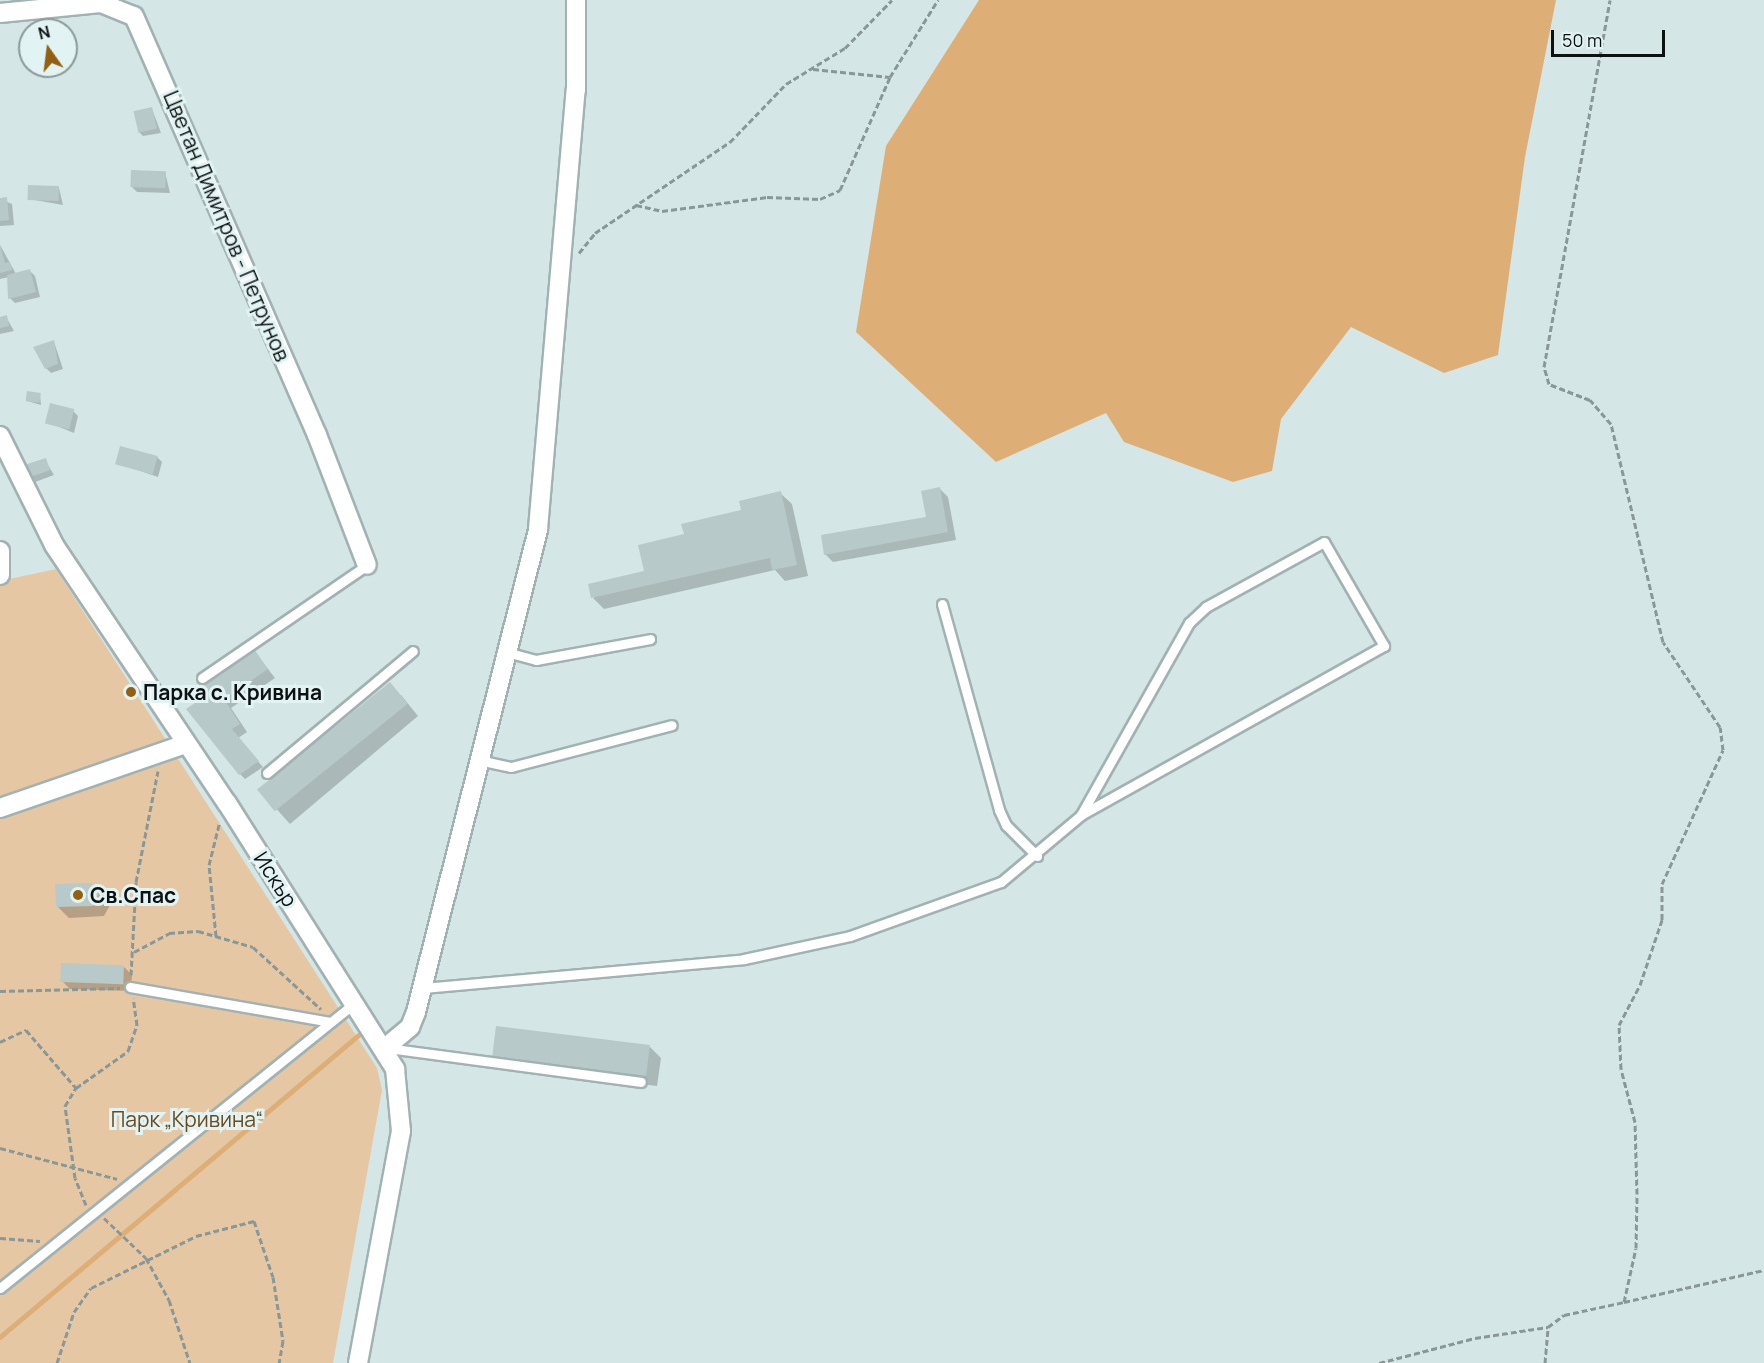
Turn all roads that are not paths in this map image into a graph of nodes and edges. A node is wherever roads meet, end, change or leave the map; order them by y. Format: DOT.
graph roads {
  1 [pos="576,0"];
  2 [pos="101,1"];
  3 [pos="0,13"];
  4 [pos="0,436"];
  5 [pos="0,551"];
  6 [pos="367,565"];
  7 [pos="0,575"];
  8 [pos="942,604"];
  9 [pos="650,639"];
  10 [pos="413,651"];
  11 [pos="510,653"];
  12 [pos="202,678"];
  13 [pos="672,725"];
  14 [pos="186,744"];
  15 [pos="483,761"];
  16 [pos="267,774"];
  17 [pos="0,808"];
  18 [pos="1081,815"];
  19 [pos="1037,856"];
  20 [pos="130,987"];
  21 [pos="422,988"];
  22 [pos="355,1003"];
  23 [pos="330,1022"];
  24 [pos="385,1048"];
  25 [pos="641,1082"];
  26 [pos="0,1288"];
  27 [pos="358,1363"];
  1 -- 11 [label="street"];
  2 -- 3 [label="street, Цветан Димитров - Петрунов"];
  2 -- 6 [label="street, Цветан Димитров - Петрунов"];
  4 -- 14 [label="street, Искър"];
  5 -- 7 [label="street"];
  6 -- 12 [label="lane"];
  8 -- 19 [label="lane"];
  9 -- 11 [label="lane"];
  10 -- 16 [label="lane"];
  11 -- 15 [label="street"];
  13 -- 15 [label="lane"];
  14 -- 17 [label="street"];
  14 -- 22 [label="street, Искър"];
  15 -- 21 [label="street"];
  18 -- 18 [label="lane"];
  18 -- 19 [label="lane"];
  19 -- 21 [label="lane"];
  20 -- 23 [label="lane"];
  21 -- 24 [label="street"];
  22 -- 23 [label="lane"];
  22 -- 24 [label="street, Искър"];
  23 -- 26 [label="lane"];
  24 -- 25 [label="lane"];
  24 -- 27 [label="street, Искър"];
}
